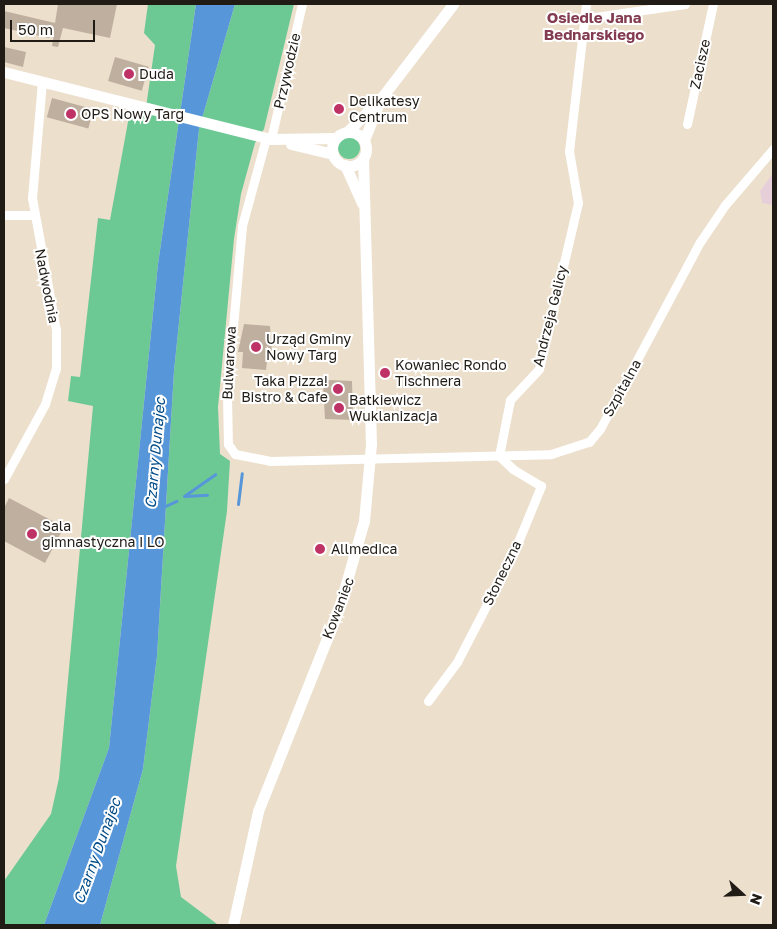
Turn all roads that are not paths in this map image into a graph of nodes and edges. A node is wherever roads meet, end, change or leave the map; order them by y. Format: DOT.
graph roads {
  1 [pos="302,4"];
  2 [pos="452,4"];
  3 [pos="586,4"];
  4 [pos="685,4"];
  5 [pos="713,4"];
  6 [pos="588,18"];
  7 [pos="4,72"];
  8 [pos="42,82"];
  9 [pos="382,97"];
  10 [pos="687,124"];
  11 [pos="347,132"];
  12 [pos="270,138"];
  13 [pos="336,138"];
  14 [pos="364,140"];
  15 [pos="773,149"];
  16 [pos="333,154"];
  17 [pos="363,159"];
  18 [pos="345,165"];
  19 [pos="4,215"];
  20 [pos="34,215"];
  21 [pos="366,217"];
  22 [pos="498,456"];
  23 [pos="371,458"];
  24 [pos="4,479"];
  25 [pos="428,701"];
  26 [pos="233,925"];
  1 -- 12 [label="street, Przywodzie"];
  2 -- 9 [label="street"];
  3 -- 6 [label="street, Andrzeja Galicy"];
  4 -- 6 [label="street"];
  5 -- 10 [label="street, Zacisze"];
  6 -- 22 [label="street, Andrzeja Galicy"];
  7 -- 8 [label="street"];
  8 -- 12 [label="street"];
  8 -- 20 [label="street, Nadwodnia"];
  9 -- 11 [label="street"];
  9 -- 14 [label="street"];
  11 -- 13 [label="street"];
  11 -- 14 [label="street"];
  12 -- 13 [label="street"];
  12 -- 16 [label="street"];
  12 -- 23 [label="street, Bulwarowa"];
  13 -- 16 [label="street"];
  14 -- 17 [label="street"];
  15 -- 22 [label="street, Szpitalna"];
  16 -- 18 [label="street"];
  17 -- 18 [label="street"];
  17 -- 21 [label="street, Kowaniec"];
  18 -- 21 [label="street, Kowaniec"];
  19 -- 20 [label="street"];
  20 -- 24 [label="street, Nadwodnia"];
  21 -- 23 [label="street, Kowaniec"];
  22 -- 23 [label="street, Szpitalna"];
  22 -- 25 [label="street, Słoneczna"];
  23 -- 26 [label="street, Kowaniec"];
}
